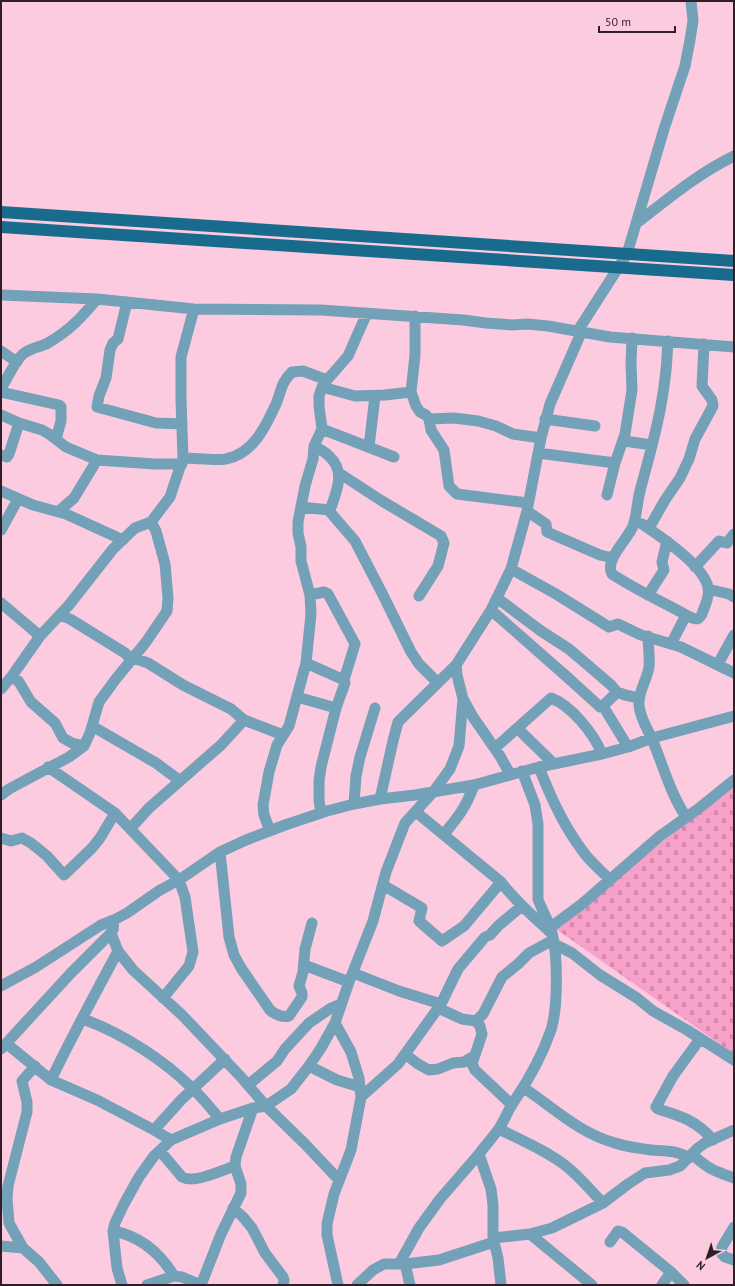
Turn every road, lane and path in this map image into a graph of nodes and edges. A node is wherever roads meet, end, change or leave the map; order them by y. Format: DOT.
graph roads {
  1 [pos="691,1"];
  2 [pos="734,156"];
  3 [pos="1,212"];
  4 [pos="638,222"];
  5 [pos="1,227"];
  6 [pos="627,254"];
  7 [pos="734,261"];
  8 [pos="619,267"];
  9 [pos="734,276"];
  10 [pos="1,294"];
  11 [pos="97,299"];
  12 [pos="127,302"];
  13 [pos="194,309"];
  14 [pos="367,313"];
  15 [pos="415,316"];
  16 [pos="579,333"];
  17 [pos="632,338"];
  18 [pos="668,341"];
  19 [pos="704,344"];
  20 [pos="734,347"];
  21 [pos="1,351"];
  22 [pos="17,362"];
  23 [pos="325,383"];
  24 [pos="1,388"];
  25 [pos="1,392"];
  26 [pos="411,392"];
  27 [pos="375,396"];
  28 [pos="1,415"];
  29 [pos="429,419"];
  30 [pos="545,419"];
  31 [pos="19,423"];
  32 [pos="182,424"];
  33 [pos="595,426"];
  34 [pos="322,429"];
  35 [pos="541,438"];
  36 [pos="56,439"];
  37 [pos="624,441"];
  38 [pos="652,445"];
  39 [pos="314,446"];
  40 [pos="369,448"];
  41 [pos="538,453"];
  42 [pos="1,455"];
  43 [pos="394,457"];
  44 [pos="97,460"];
  45 [pos="183,461"];
  46 [pos="615,463"];
  47 [pos="339,473"];
  48 [pos="1,491"];
  49 [pos="607,495"];
  50 [pos="18,499"];
  51 [pos="301,507"];
  52 [pos="527,507"];
  53 [pos="330,510"];
  54 [pos="58,512"];
  55 [pos="636,520"];
  56 [pos="151,522"];
  57 [pos="649,528"];
  58 [pos="1,530"];
  59 [pos="734,534"];
  60 [pos="123,540"];
  61 [pos="667,541"];
  62 [pos="613,558"];
  63 [pos="695,567"];
  64 [pos="511,569"];
  65 [pos="708,589"];
  66 [pos="310,595"];
  67 [pos="648,595"];
  68 [pos="419,596"];
  69 [pos="734,597"];
  70 [pos="497,598"];
  71 [pos="1,603"];
  72 [pos="491,610"];
  73 [pos="60,615"];
  74 [pos="688,616"];
  75 [pos="734,635"];
  76 [pos="40,636"];
  77 [pos="648,636"];
  78 [pos="671,644"];
  79 [pos="133,659"];
  80 [pos="306,663"];
  81 [pos="718,664"];
  82 [pos="456,665"];
  83 [pos="734,673"];
  84 [pos="12,676"];
  85 [pos="344,680"];
  86 [pos="438,683"];
  87 [pos="1,689"];
  88 [pos="617,692"];
  89 [pos="298,697"];
  90 [pos="639,698"];
  91 [pos="463,699"];
  92 [pos="603,706"];
  93 [pos="336,708"];
  94 [pos="375,708"];
  95 [pos="734,716"];
  96 [pos="244,720"];
  97 [pos="92,726"];
  98 [pos="517,728"];
  99 [pos="283,735"];
  100 [pos="652,738"];
  101 [pos="84,746"];
  102 [pos="628,747"];
  103 [pos="495,748"];
  104 [pos="602,754"];
  105 [pos="554,764"];
  106 [pos="48,767"];
  107 [pos="539,767"];
  108 [pos="522,771"];
  109 [pos="510,774"];
  110 [pos="179,780"];
  111 [pos="734,780"];
  112 [pos="474,785"];
  113 [pos="4,789"];
  114 [pos="434,791"];
  115 [pos="380,799"];
  116 [pos="354,804"];
  117 [pos="416,812"];
  118 [pos="320,813"];
  119 [pos="115,814"];
  120 [pos="686,817"];
  121 [pos="130,829"];
  122 [pos="270,831"];
  123 [pos="444,834"];
  124 [pos="1,838"];
  125 [pos="220,852"];
  126 [pos="179,880"];
  127 [pos="610,880"];
  128 [pos="501,882"];
  129 [pos="383,885"];
  130 [pos="522,906"];
  131 [pos="114,920"];
  132 [pos="312,923"];
  133 [pos="111,933"];
  134 [pos="552,935"];
  135 [pos="118,951"];
  136 [pos="304,965"];
  137 [pos="351,977"];
  138 [pos="1,986"];
  139 [pos="163,998"];
  140 [pos="342,1004"];
  141 [pos="440,1006"];
  142 [pos="83,1019"];
  143 [pos="476,1022"];
  144 [pos="335,1023"];
  145 [pos="700,1039"];
  146 [pos="4,1046"];
  147 [pos="405,1054"];
  148 [pos="474,1056"];
  149 [pos="224,1059"];
  150 [pos="734,1060"];
  151 [pos="35,1066"];
  152 [pos="309,1066"];
  153 [pos="51,1080"];
  154 [pos="248,1085"];
  155 [pos="524,1088"];
  156 [pos="194,1089"];
  157 [pos="361,1092"];
  158 [pos="512,1104"];
  159 [pos="266,1106"];
  160 [pos="253,1108"];
  161 [pos="220,1119"];
  162 [pos="499,1129"];
  163 [pos="154,1130"];
  164 [pos="734,1130"];
  165 [pos="171,1140"];
  166 [pos="713,1140"];
  167 [pos="160,1151"];
  168 [pos="479,1154"];
  169 [pos="690,1156"];
  170 [pos="235,1166"];
  171 [pos="734,1178"];
  172 [pos="339,1180"];
  173 [pos="603,1203"];
  174 [pos="233,1208"];
  175 [pos="5,1222"];
  176 [pos="734,1227"];
  177 [pos="113,1232"];
  178 [pos="530,1234"];
  179 [pos="493,1240"];
  180 [pos="610,1242"];
  181 [pos="1,1246"];
  182 [pos="23,1248"];
  183 [pos="734,1260"];
  184 [pos="402,1264"];
  185 [pos="671,1272"];
  186 [pos="174,1276"];
  187 [pos="57,1285"];
  188 [pos="122,1285"];
  189 [pos="147,1285"];
  190 [pos="199,1285"];
  191 [pos="283,1285"];
  192 [pos="338,1285"];
  193 [pos="357,1285"];
  194 [pos="410,1285"];
  195 [pos="501,1285"];
  196 [pos="592,1285"];
  197 [pos="662,1285"];
  198 [pos="684,1285"];
  1 -- 4 [label="street"];
  2 -- 4 [label="street"];
  3 -- 6 [label="main road"];
  4 -- 6 [label="street"];
  5 -- 8 [label="main road"];
  6 -- 7 [label="main road"];
  6 -- 8 [label="street"];
  8 -- 9 [label="main road"];
  8 -- 16 [label="street"];
  10 -- 11 [label="street"];
  11 -- 12 [label="street"];
  11 -- 22 [label="street"];
  12 -- 13 [label="street"];
  12 -- 32 [label="street"];
  13 -- 14 [label="street"];
  13 -- 32 [label="street"];
  14 -- 15 [label="street"];
  14 -- 23 [label="street"];
  15 -- 16 [label="street"];
  15 -- 26 [label="street"];
  16 -- 17 [label="street"];
  16 -- 30 [label="street"];
  17 -- 18 [label="street"];
  17 -- 37 [label="street"];
  18 -- 19 [label="street"];
  18 -- 38 [label="street"];
  19 -- 20 [label="street"];
  19 -- 57 [label="street"];
  21 -- 22 [label="street"];
  22 -- 24 [label="street"];
  23 -- 27 [label="street"];
  23 -- 34 [label="street"];
  23 -- 45 [label="street"];
  25 -- 36 [label="street"];
  26 -- 27 [label="street"];
  26 -- 29 [label="street"];
  27 -- 40 [label="street"];
  28 -- 31 [label="street"];
  29 -- 35 [label="street"];
  29 -- 52 [label="street"];
  30 -- 33 [label="street"];
  30 -- 35 [label="street"];
  31 -- 36 [label="street"];
  31 -- 42 [label="street"];
  32 -- 45 [label="street"];
  34 -- 39 [label="street"];
  34 -- 40 [label="street"];
  35 -- 41 [label="street"];
  36 -- 44 [label="street"];
  37 -- 38 [label="street"];
  37 -- 46 [label="street"];
  38 -- 55 [label="street"];
  39 -- 47 [label="street"];
  39 -- 51 [label="street"];
  40 -- 43 [label="street"];
  41 -- 46 [label="street"];
  41 -- 52 [label="street"];
  44 -- 45 [label="street"];
  44 -- 54 [label="street"];
  45 -- 56 [label="street"];
  46 -- 49 [label="street"];
  47 -- 53 [label="street"];
  47 -- 68 [label="street"];
  48 -- 50 [label="street"];
  50 -- 54 [label="street"];
  50 -- 58 [label="street"];
  51 -- 53 [label="street"];
  51 -- 66 [label="street"];
  52 -- 62 [label="street"];
  52 -- 64 [label="street"];
  53 -- 86 [label="street"];
  54 -- 60 [label="street"];
  55 -- 57 [label="street"];
  55 -- 62 [label="street"];
  56 -- 60 [label="street"];
  56 -- 79 [label="street"];
  57 -- 61 [label="street"];
  59 -- 63 [label="street"];
  60 -- 73 [label="street"];
  61 -- 63 [label="street"];
  61 -- 67 [label="street"];
  62 -- 67 [label="street"];
  63 -- 65 [label="street"];
  64 -- 70 [label="street"];
  64 -- 77 [label="street"];
  65 -- 69 [label="street"];
  65 -- 74 [label="street"];
  66 -- 80 [label="street"];
  66 -- 85 [label="street"];
  67 -- 74 [label="street"];
  70 -- 72 [label="street"];
  70 -- 88 [label="street"];
  71 -- 76 [label="street"];
  72 -- 82 [label="street"];
  72 -- 92 [label="street"];
  73 -- 76 [label="street"];
  73 -- 79 [label="street"];
  74 -- 78 [label="street"];
  75 -- 81 [label="street"];
  76 -- 84 [label="street"];
  77 -- 78 [label="street"];
  77 -- 90 [label="street"];
  78 -- 81 [label="street"];
  79 -- 96 [label="street"];
  79 -- 97 [label="street"];
  80 -- 85 [label="street"];
  80 -- 89 [label="street"];
  81 -- 83 [label="street"];
  82 -- 86 [label="street"];
  82 -- 91 [label="street"];
  84 -- 87 [label="street"];
  84 -- 101 [label="street"];
  85 -- 93 [label="street"];
  86 -- 115 [label="street"];
  88 -- 90 [label="street"];
  88 -- 92 [label="street"];
  89 -- 93 [label="street"];
  89 -- 99 [label="street"];
  90 -- 100 [label="street"];
  91 -- 103 [label="street"];
  91 -- 114 [label="street"];
  92 -- 102 [label="street"];
  93 -- 118 [label="street"];
  94 -- 116 [label="street"];
  95 -- 100 [label="street"];
  96 -- 99 [label="street"];
  96 -- 110 [label="street"];
  97 -- 101 [label="street"];
  97 -- 110 [label="street"];
  98 -- 103 [label="street"];
  98 -- 104 [label="street"];
  98 -- 105 [label="street"];
  99 -- 122 [label="street"];
  100 -- 102 [label="street"];
  100 -- 120 [label="street"];
  101 -- 106 [label="street"];
  102 -- 104 [label="street"];
  103 -- 109 [label="street"];
  104 -- 105 [label="street"];
  105 -- 107 [label="street"];
  106 -- 113 [label="street"];
  106 -- 119 [label="street"];
  107 -- 108 [label="street"];
  107 -- 127 [label="street"];
  108 -- 109 [label="street"];
  108 -- 134 [label="street"];
  109 -- 112 [label="street"];
  110 -- 121 [label="street"];
  111 -- 120 [label="street"];
  112 -- 114 [label="street"];
  112 -- 123 [label="street"];
  114 -- 115 [label="street"];
  114 -- 117 [label="street"];
  115 -- 116 [label="street"];
  116 -- 118 [label="street"];
  117 -- 123 [label="street"];
  117 -- 129 [label="street"];
  118 -- 122 [label="street"];
  119 -- 121 [label="street"];
  119 -- 124 [label="street"];
  120 -- 127 [label="street"];
  121 -- 126 [label="street"];
  122 -- 125 [label="street"];
  123 -- 128 [label="street"];
  125 -- 126 [label="street"];
  125 -- 136 [label="street"];
  126 -- 131 [label="street"];
  126 -- 139 [label="street"];
  127 -- 134 [label="street"];
  128 -- 129 [label="street"];
  128 -- 130 [label="street"];
  129 -- 137 [label="street"];
  130 -- 134 [label="street"];
  130 -- 141 [label="street"];
  131 -- 133 [label="street"];
  131 -- 138 [label="street"];
  132 -- 136 [label="street"];
  133 -- 135 [label="street"];
  133 -- 146 [label="street"];
  134 -- 143 [label="street"];
  134 -- 145 [label="street"];
  134 -- 155 [label="street"];
  135 -- 139 [label="street"];
  135 -- 142 [label="street"];
  136 -- 137 [label="street"];
  137 -- 140 [label="street"];
  137 -- 141 [label="street"];
  139 -- 149 [label="street"];
  140 -- 144 [label="street"];
  140 -- 154 [label="street"];
  141 -- 143 [label="street"];
  141 -- 147 [label="street"];
  142 -- 153 [label="street"];
  142 -- 156 [label="street"];
  143 -- 148 [label="street"];
  144 -- 152 [label="street"];
  144 -- 157 [label="street"];
  145 -- 150 [label="street"];
  145 -- 166 [label="street"];
  146 -- 151 [label="street"];
  147 -- 148 [label="street"];
  147 -- 157 [label="street"];
  148 -- 158 [label="street"];
  149 -- 154 [label="street"];
  149 -- 156 [label="street"];
  151 -- 153 [label="street"];
  151 -- 175 [label="street"];
  152 -- 157 [label="street"];
  152 -- 159 [label="street"];
  153 -- 163 [label="street"];
  154 -- 159 [label="street"];
  155 -- 158 [label="street"];
  155 -- 169 [label="street"];
  156 -- 161 [label="street"];
  156 -- 163 [label="street"];
  157 -- 172 [label="street"];
  158 -- 162 [label="street"];
  159 -- 160 [label="street"];
  159 -- 172 [label="street"];
  160 -- 161 [label="street"];
  160 -- 170 [label="street"];
  161 -- 165 [label="street"];
  162 -- 168 [label="street"];
  162 -- 173 [label="street"];
  163 -- 165 [label="street"];
  164 -- 166 [label="street"];
  165 -- 167 [label="street"];
  166 -- 169 [label="street"];
  167 -- 170 [label="street"];
  167 -- 177 [label="street"];
  168 -- 179 [label="street"];
  168 -- 184 [label="street"];
  169 -- 171 [label="street"];
  169 -- 173 [label="street"];
  170 -- 174 [label="street"];
  172 -- 192 [label="street"];
  173 -- 178 [label="street"];
  174 -- 190 [label="street"];
  174 -- 191 [label="street"];
  175 -- 182 [label="street"];
  176 -- 183 [label="street"];
  177 -- 186 [label="street"];
  177 -- 188 [label="street"];
  178 -- 179 [label="street"];
  178 -- 196 [label="street"];
  179 -- 184 [label="street"];
  179 -- 195 [label="street"];
  180 -- 185 [label="street"];
  181 -- 182 [label="street"];
  182 -- 187 [label="street"];
  184 -- 193 [label="street"];
  184 -- 194 [label="street"];
  185 -- 197 [label="street"];
  185 -- 198 [label="street"];
  186 -- 189 [label="street"];
  186 -- 190 [label="street"];
}
